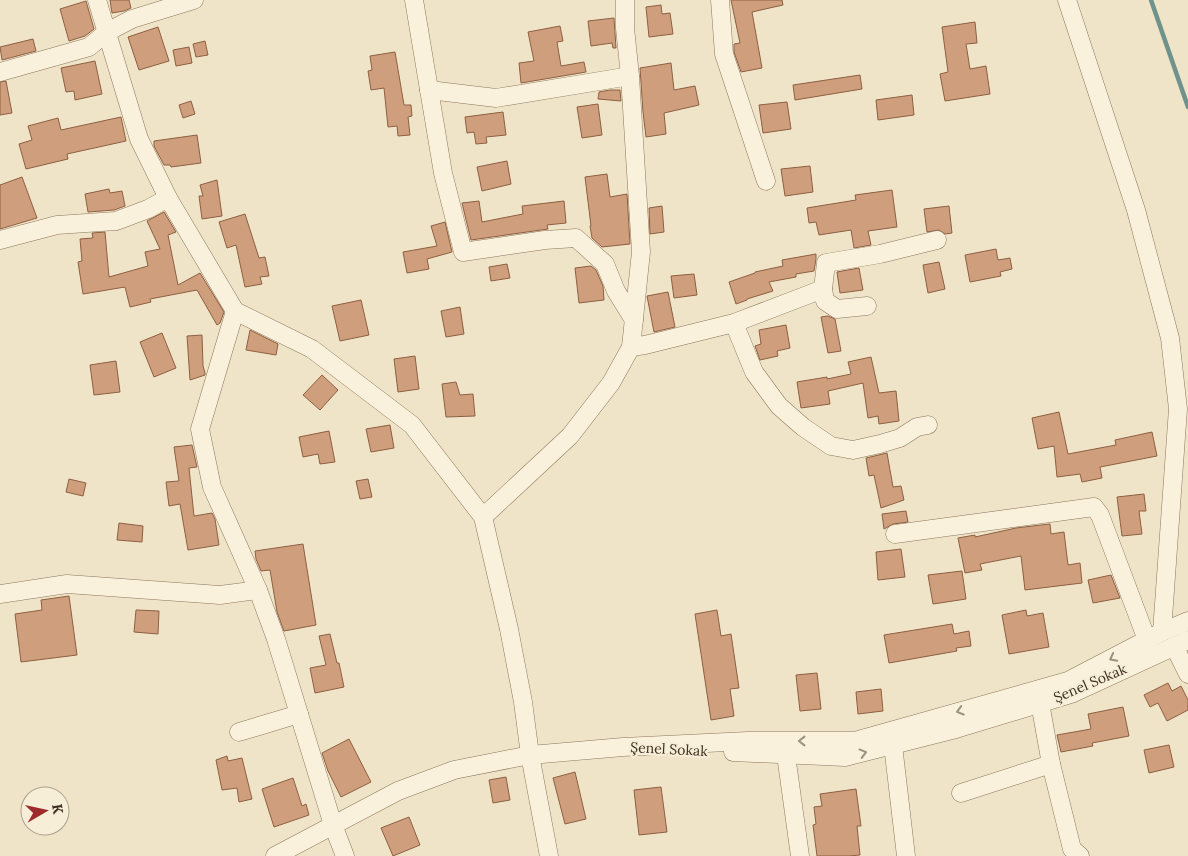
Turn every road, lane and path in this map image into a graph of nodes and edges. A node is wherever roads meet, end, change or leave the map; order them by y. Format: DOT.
graph roads {
  1 [pos="97,0"];
  2 [pos="194,0"];
  3 [pos="414,0"];
  4 [pos="625,0"];
  5 [pos="720,0"];
  6 [pos="1067,0"];
  7 [pos="107,32"];
  8 [pos="0,72"];
  9 [pos="630,76"];
  10 [pos="428,90"];
  11 [pos="766,181"];
  12 [pos="168,198"];
  13 [pos="0,240"];
  14 [pos="937,240"];
  15 [pos="823,289"];
  16 [pos="867,306"];
  17 [pos="235,311"];
  18 [pos="634,320"];
  19 [pos="734,323"];
  20 [pos="631,347"];
  21 [pos="928,425"];
  22 [pos="483,517"];
  23 [pos="895,534"];
  24 [pos="258,590"];
  25 [pos="0,594"];
  26 [pos="1188,621"];
  27 [pos="1154,636"];
  28 [pos="1181,643"];
  29 [pos="1188,674"];
  30 [pos="1040,704"];
  31 [pos="299,714"];
  32 [pos="239,732"];
  33 [pos="893,745"];
  34 [pos="623,747"];
  35 [pos="530,755"];
  36 [pos="786,755"];
  37 [pos="1051,764"];
  38 [pos="961,793"];
  39 [pos="333,825"];
  40 [pos="1076,855"];
  41 [pos="276,856"];
  42 [pos="345,856"];
  43 [pos="549,856"];
  44 [pos="800,856"];
  45 [pos="906,856"];
  1 -- 7 [label="street"];
  2 -- 7 [label="street"];
  3 -- 10 [label="street"];
  4 -- 9 [label="street"];
  5 -- 11 [label="street"];
  6 -- 27 [label="street"];
  7 -- 8 [label="street"];
  7 -- 12 [label="street"];
  9 -- 10 [label="street"];
  9 -- 18 [label="street"];
  10 -- 18 [label="street"];
  12 -- 13 [label="street"];
  12 -- 17 [label="street"];
  14 -- 15 [label="street"];
  15 -- 16 [label="street"];
  15 -- 19 [label="street"];
  17 -- 22 [label="street"];
  17 -- 24 [label="street"];
  18 -- 20 [label="street"];
  19 -- 20 [label="street"];
  19 -- 21 [label="street"];
  20 -- 22 [label="street"];
  22 -- 35 [label="street"];
  23 -- 27 [label="street"];
  24 -- 25 [label="street"];
  24 -- 31 [label="street"];
  26 -- 27 [label="street, Şenel Sokak"];
  27 -- 34 [label="street, Şenel Sokak, one-way"];
  28 -- 29 [label="street"];
  28 -- 30 [label="street, Şenel Sokak"];
  30 -- 33 [label="street, Şenel Sokak"];
  30 -- 37 [label="street"];
  31 -- 32 [label="street"];
  31 -- 39 [label="street"];
  36 -- 33 [label="street, Şenel Sokak, one-way"];
  33 -- 45 [label="street"];
  34 -- 35 [label="street"];
  34 -- 36 [label="street, Şenel Sokak"];
  35 -- 39 [label="street"];
  35 -- 43 [label="street"];
  36 -- 44 [label="street"];
  37 -- 38 [label="street"];
  37 -- 40 [label="street"];
  39 -- 41 [label="street"];
  39 -- 42 [label="street"];
}
